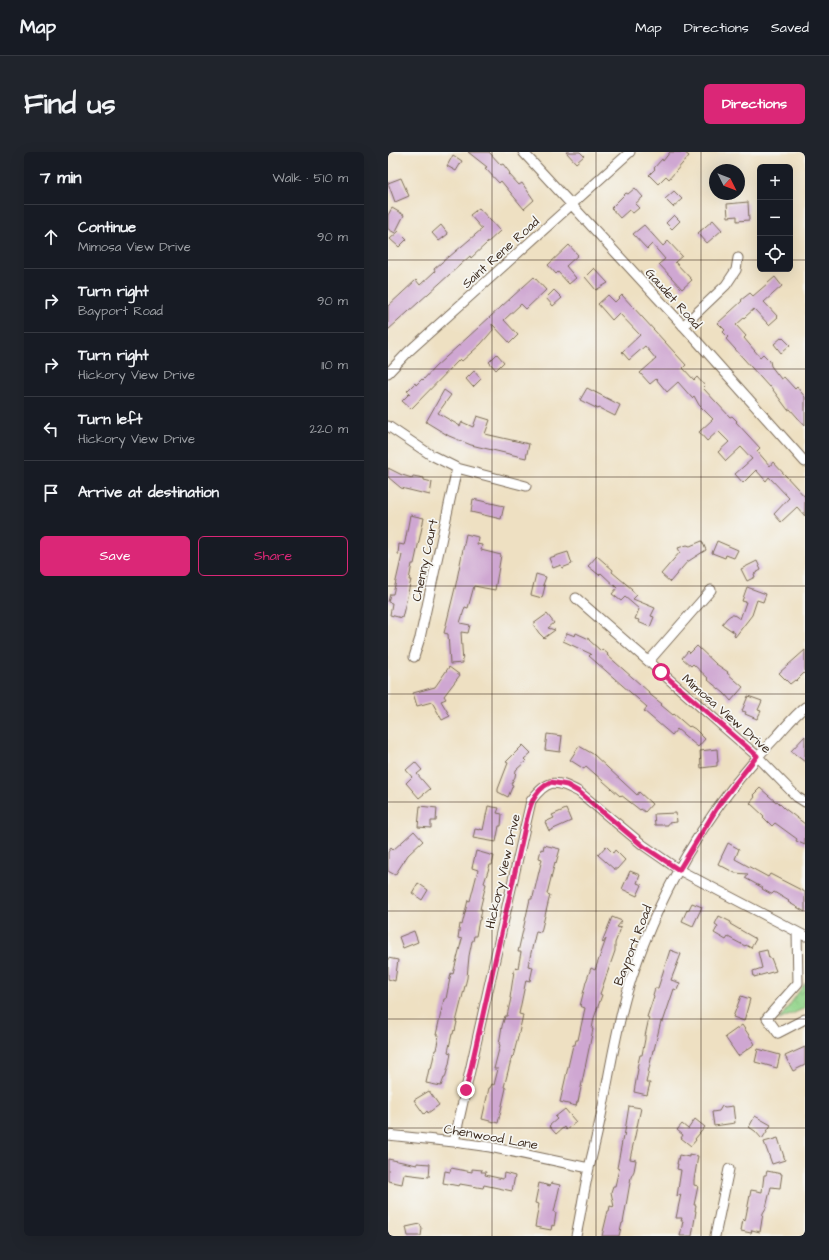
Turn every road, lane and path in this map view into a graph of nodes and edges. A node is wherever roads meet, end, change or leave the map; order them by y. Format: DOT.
graph roads {
  1 [pos="523,152"];
  2 [pos="630,152"];
  3 [pos="571,205"];
  4 [pos="738,258"];
  5 [pos="682,326"];
  6 [pos="388,372"];
  7 [pos="388,426"];
  8 [pos="805,462"];
  9 [pos="457,468"];
  10 [pos="526,486"];
  11 [pos="712,590"];
  12 [pos="576,598"];
  13 [pos="414,657"];
  14 [pos="649,661"];
  15 [pos="805,706"];
  16 [pos="757,756"];
  17 [pos="805,802"];
  18 [pos="679,870"];
  19 [pos="801,934"];
  20 [pos="805,1019"];
  21 [pos="388,1135"];
  22 [pos="454,1142"];
  23 [pos="589,1168"];
  24 [pos="728,1168"];
  25 [pos="576,1236"];
  26 [pos="716,1236"];
  1 -- 3 [label="street, Gaudet Road"];
  2 -- 3 [label="street, Saint Rene Road"];
  3 -- 5 [label="street, Gaudet Road"];
  3 -- 6 [label="street, Saint Rene Road"];
  4 -- 5 [label="street"];
  5 -- 8 [label="street, Gaudet Road"];
  7 -- 9 [label="street"];
  9 -- 10 [label="street"];
  9 -- 13 [label="street, Chenny Court"];
  11 -- 14 [label="street"];
  12 -- 14 [label="street, Mimosa View Drive"];
  14 -- 16 [label="street, Mimosa View Drive"];
  15 -- 16 [label="street, Bayport Road"];
  16 -- 17 [label="street, Mimosa View Drive"];
  16 -- 18 [label="street, Bayport Road"];
  18 -- 19 [label="street, Hickory View Drive"];
  18 -- 22 [label="street, Hickory View Drive"];
  18 -- 23 [label="street, Bayport Road"];
  19 -- 20 [label="street, Hickory View Drive"];
  21 -- 22 [label="street, Chenwood Lane"];
  22 -- 23 [label="street, Chenwood Lane"];
  23 -- 25 [label="street, Bayport Road"];
  24 -- 26 [label="street"];
}
